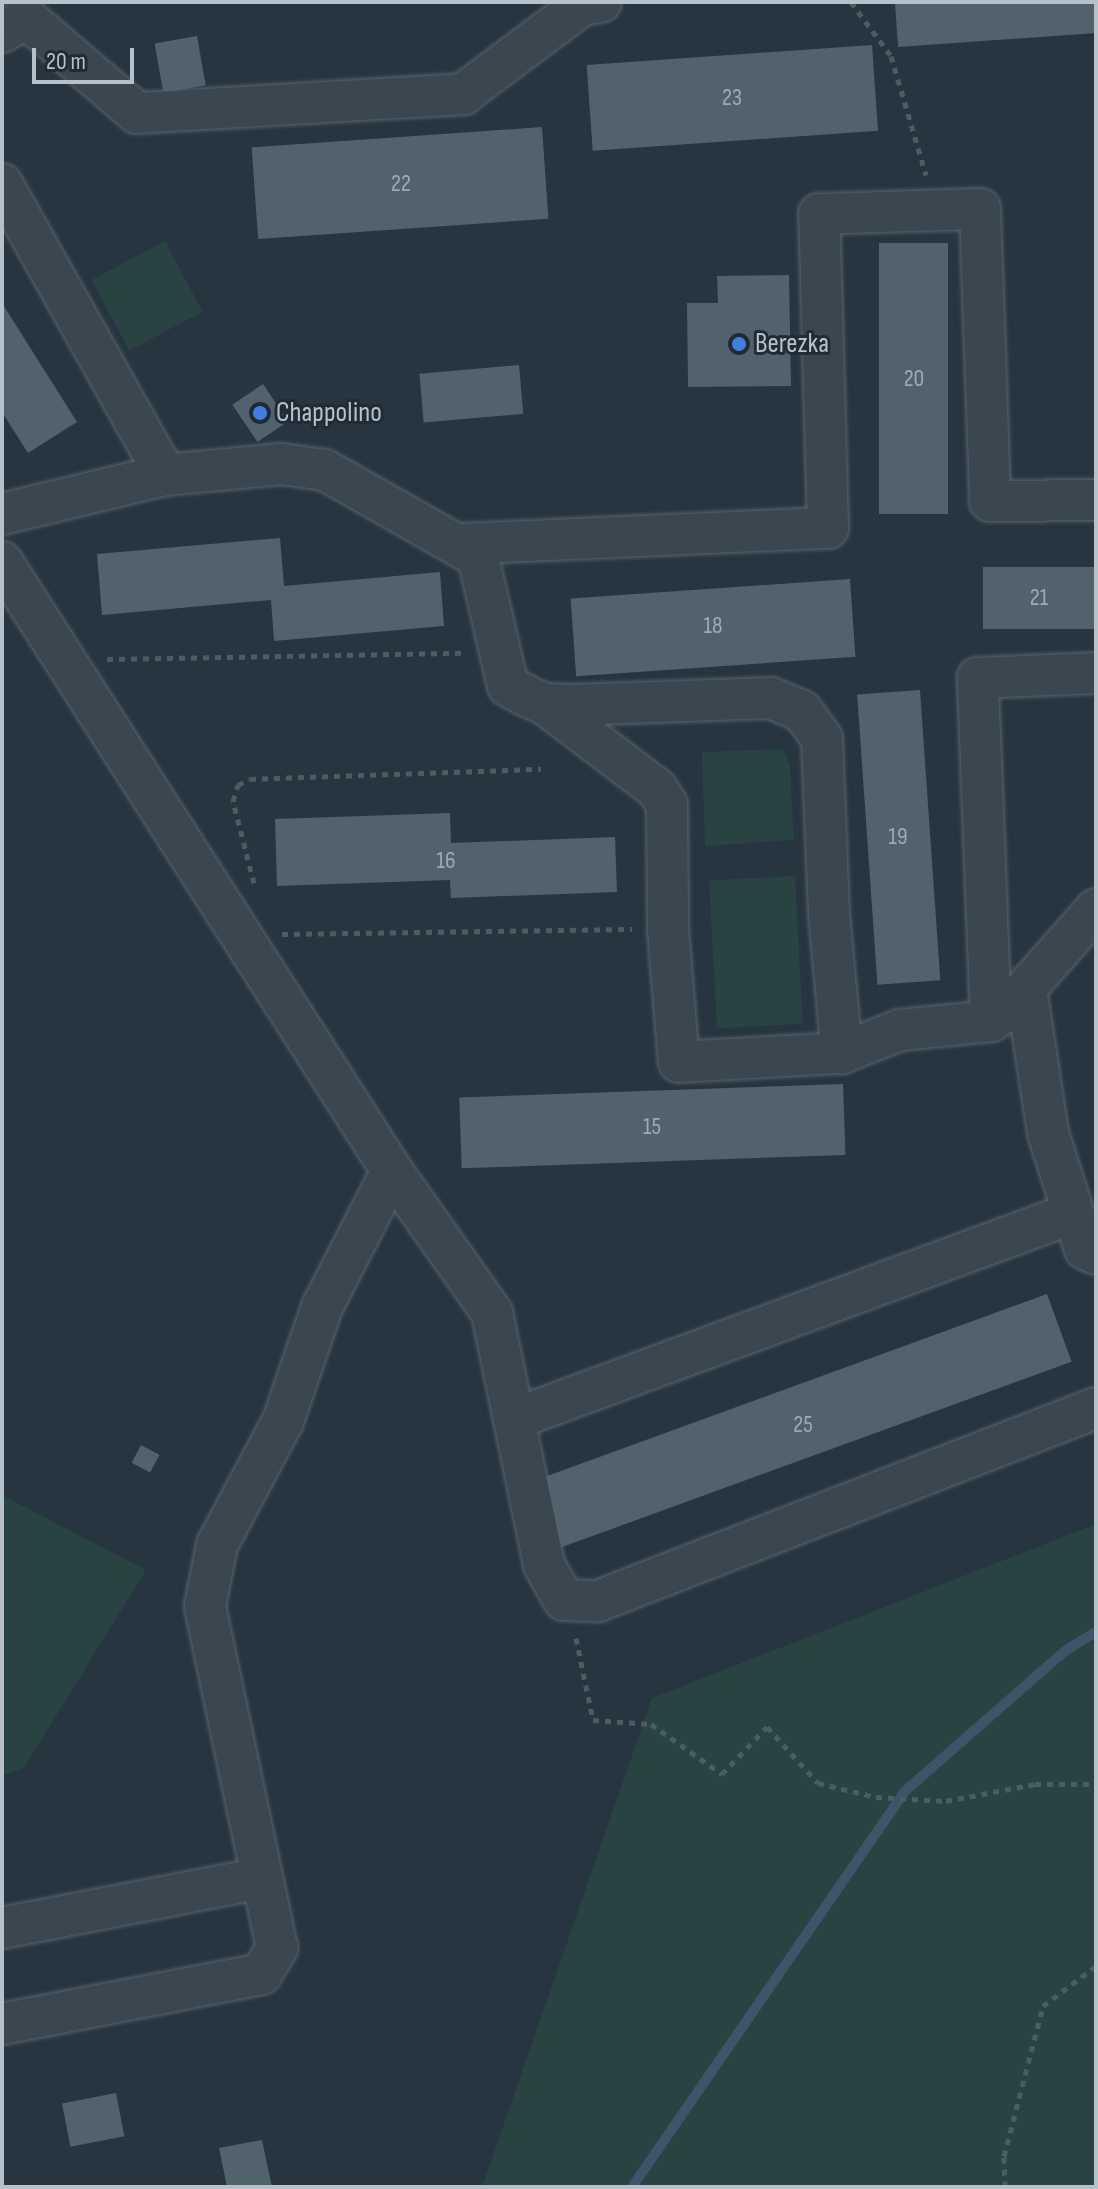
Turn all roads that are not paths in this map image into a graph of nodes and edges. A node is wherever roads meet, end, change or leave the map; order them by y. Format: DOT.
graph roads {
  1 [pos="601,2"];
  2 [pos="2,32"];
  3 [pos="2,184"];
  4 [pos="165,475"];
  5 [pos="1096,500"];
  6 [pos="6,503"];
  7 [pos="459,544"];
  8 [pos="2,562"];
  9 [pos="1096,673"];
  10 [pos="545,704"];
  11 [pos="1096,909"];
  12 [pos="1026,989"];
  13 [pos="991,1021"];
  14 [pos="842,1053"];
  15 [pos="392,1171"];
  16 [pos="1073,1213"];
  17 [pos="1096,1254"];
  18 [pos="1096,1408"];
  19 [pos="514,1419"];
  20 [pos="261,1878"];
  21 [pos="2,1928"];
  22 [pos="2,2024"];
  1 -- 2 [label="lane"];
  3 -- 4 [label="lane"];
  4 -- 6 [label="lane"];
  4 -- 7 [label="lane"];
  5 -- 7 [label="lane"];
  7 -- 10 [label="lane"];
  8 -- 15 [label="lane"];
  9 -- 13 [label="lane"];
  10 -- 14 [label="lane"];
  10 -- 14 [label="lane"];
  11 -- 12 [label="lane"];
  12 -- 13 [label="lane"];
  12 -- 16 [label="lane"];
  13 -- 14 [label="lane"];
  15 -- 19 [label="lane"];
  15 -- 20 [label="lane"];
  16 -- 17 [label="lane"];
  16 -- 19 [label="lane"];
  18 -- 19 [label="lane"];
  20 -- 21 [label="lane"];
  20 -- 22 [label="lane"];
}
